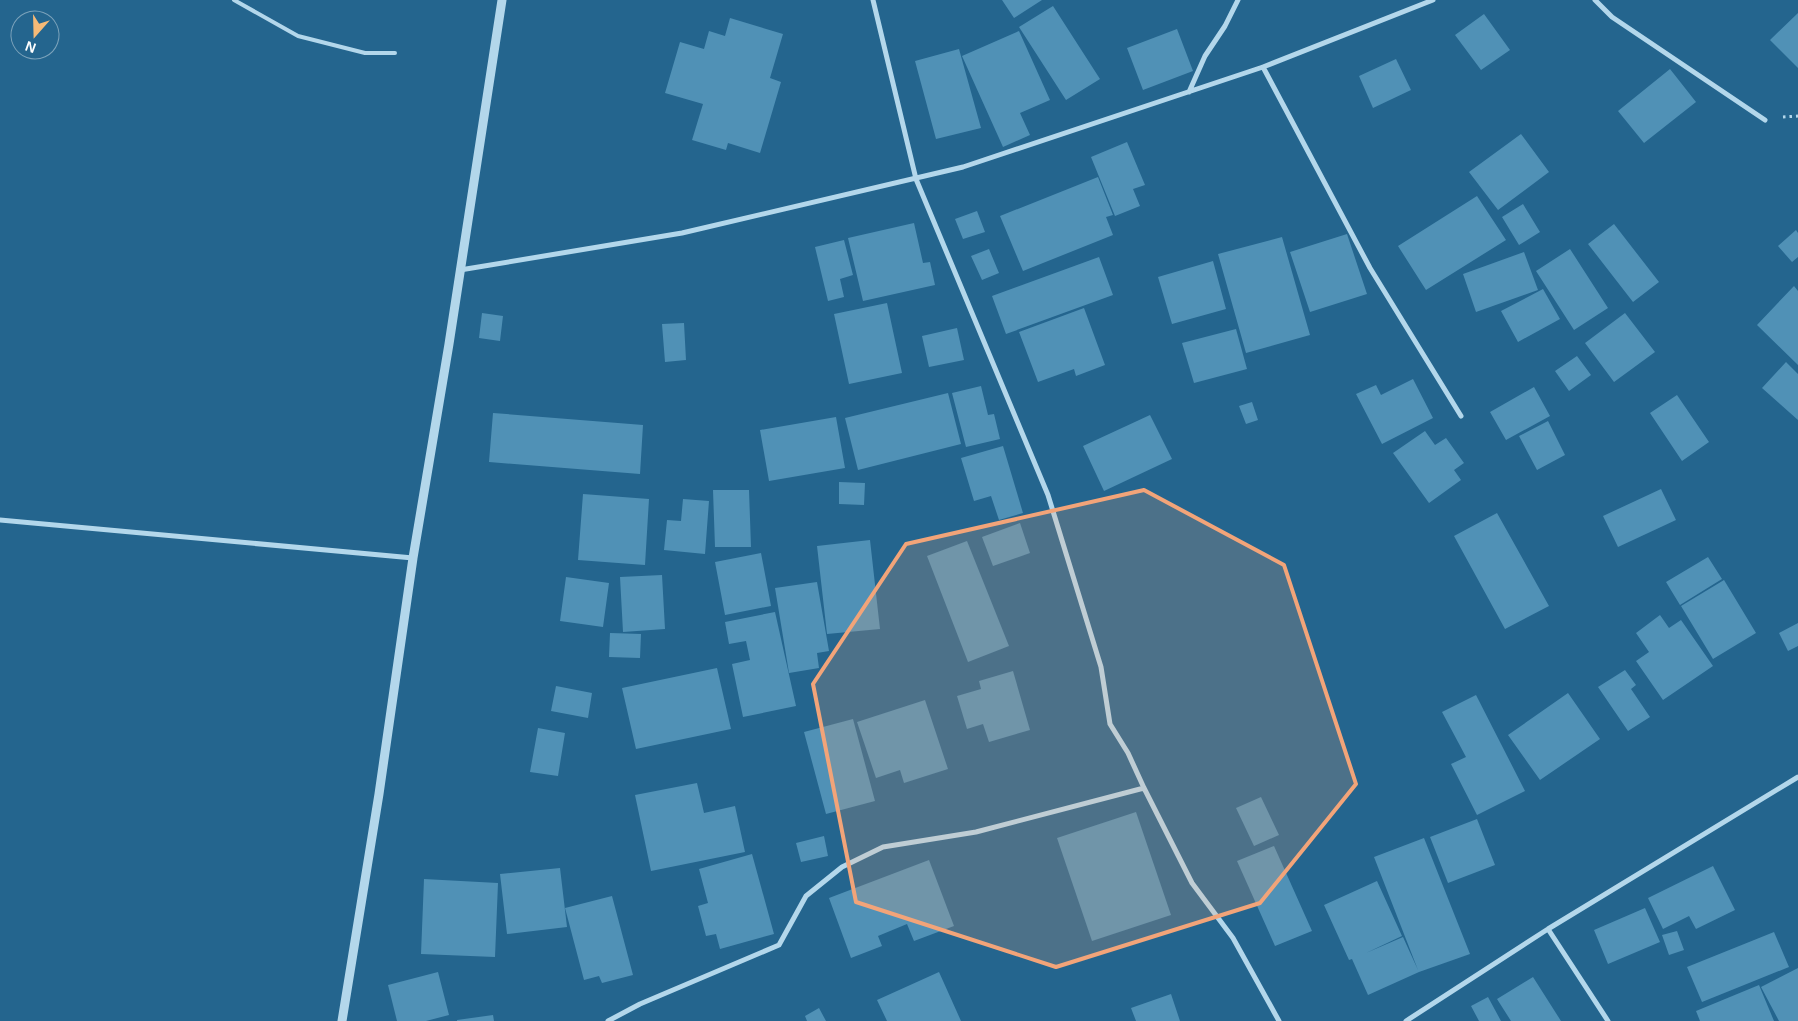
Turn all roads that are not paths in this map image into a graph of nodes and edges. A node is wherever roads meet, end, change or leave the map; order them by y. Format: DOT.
graph roads {
  1 [pos="234,0"];
  2 [pos="502,0"];
  3 [pos="873,0"];
  4 [pos="1238,0"];
  5 [pos="1433,0"];
  6 [pos="1596,0"];
  7 [pos="395,53"];
  8 [pos="1263,67"];
  9 [pos="1189,92"];
  10 [pos="1765,120"];
  11 [pos="916,179"];
  12 [pos="460,270"];
  13 [pos="1461,416"];
  14 [pos="0,520"];
  15 [pos="413,558"];
  16 [pos="1798,777"];
  17 [pos="1144,788"];
  18 [pos="1548,929"];
  19 [pos="342,1021"];
  20 [pos="608,1021"];
  21 [pos="1279,1021"];
  22 [pos="1406,1021"];
  23 [pos="1608,1021"];
  1 -- 7 [label="lane"];
  2 -- 12 [label="street"];
  3 -- 11 [label="street"];
  4 -- 9 [label="street"];
  5 -- 8 [label="street"];
  6 -- 10 [label="street"];
  8 -- 9 [label="street"];
  8 -- 13 [label="street"];
  9 -- 11 [label="street"];
  11 -- 12 [label="street"];
  11 -- 17 [label="street"];
  12 -- 15 [label="street"];
  14 -- 15 [label="street"];
  15 -- 19 [label="street"];
  16 -- 18 [label="street"];
  17 -- 20 [label="street"];
  17 -- 21 [label="street"];
  18 -- 22 [label="street"];
  18 -- 23 [label="street"];
}
